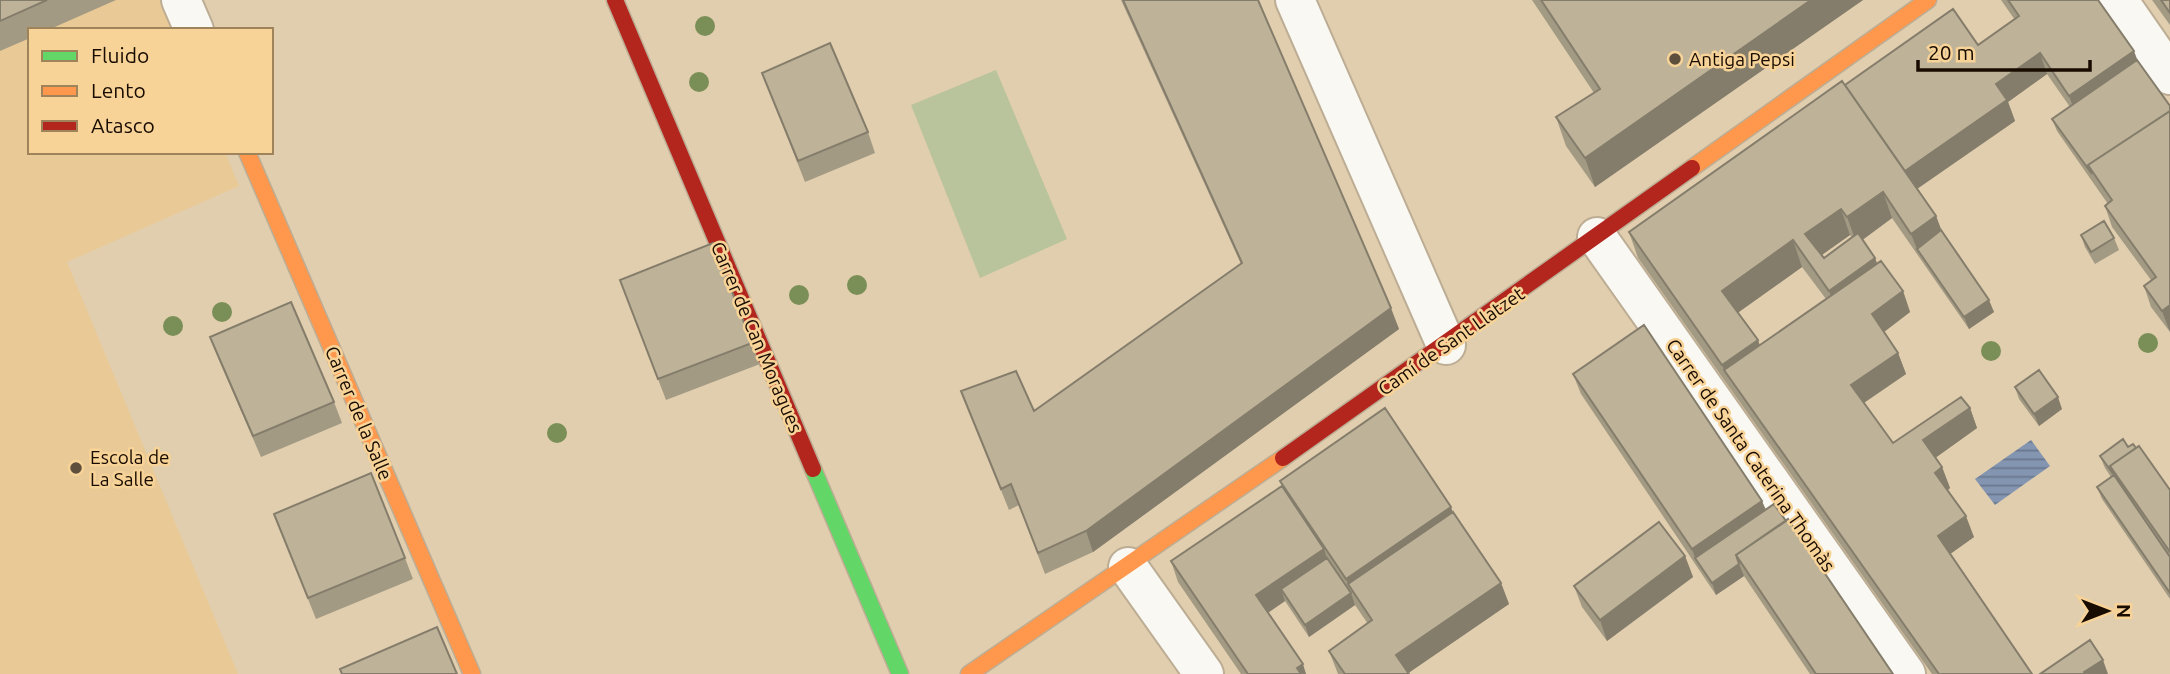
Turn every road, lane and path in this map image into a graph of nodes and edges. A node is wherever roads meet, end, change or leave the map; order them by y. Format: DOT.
graph roads {
  1 [pos="181,0"];
  2 [pos="615,0"];
  3 [pos="1294,0"];
  4 [pos="1928,0"];
  5 [pos="2118,0"];
  6 [pos="193,28"];
  7 [pos="2170,75"];
  8 [pos="248,154"];
  9 [pos="1597,237"];
  10 [pos="1446,345"];
  11 [pos="1128,567"];
  12 [pos="472,674"];
  13 [pos="900,674"];
  14 [pos="969,674"];
  15 [pos="1204,674"];
  16 [pos="1906,674"];
  1 -- 6 [label="street"];
  2 -- 13 [label="street, Carrer de Can Moragues"];
  3 -- 10 [label="street"];
  4 -- 9 [label="street, Camí de Sant Llatzet"];
  5 -- 7 [label="street"];
  8 -- 12 [label="street, Carrer de la Salle"];
  9 -- 10 [label="street, Camí de Sant Llatzet"];
  9 -- 16 [label="street, Carrer de Santa Caterina Thomàs"];
  10 -- 11 [label="street, Camí de Sant Llatzet"];
  11 -- 14 [label="street, Camí de Sant Llatzet"];
  11 -- 15 [label="street"];
}
